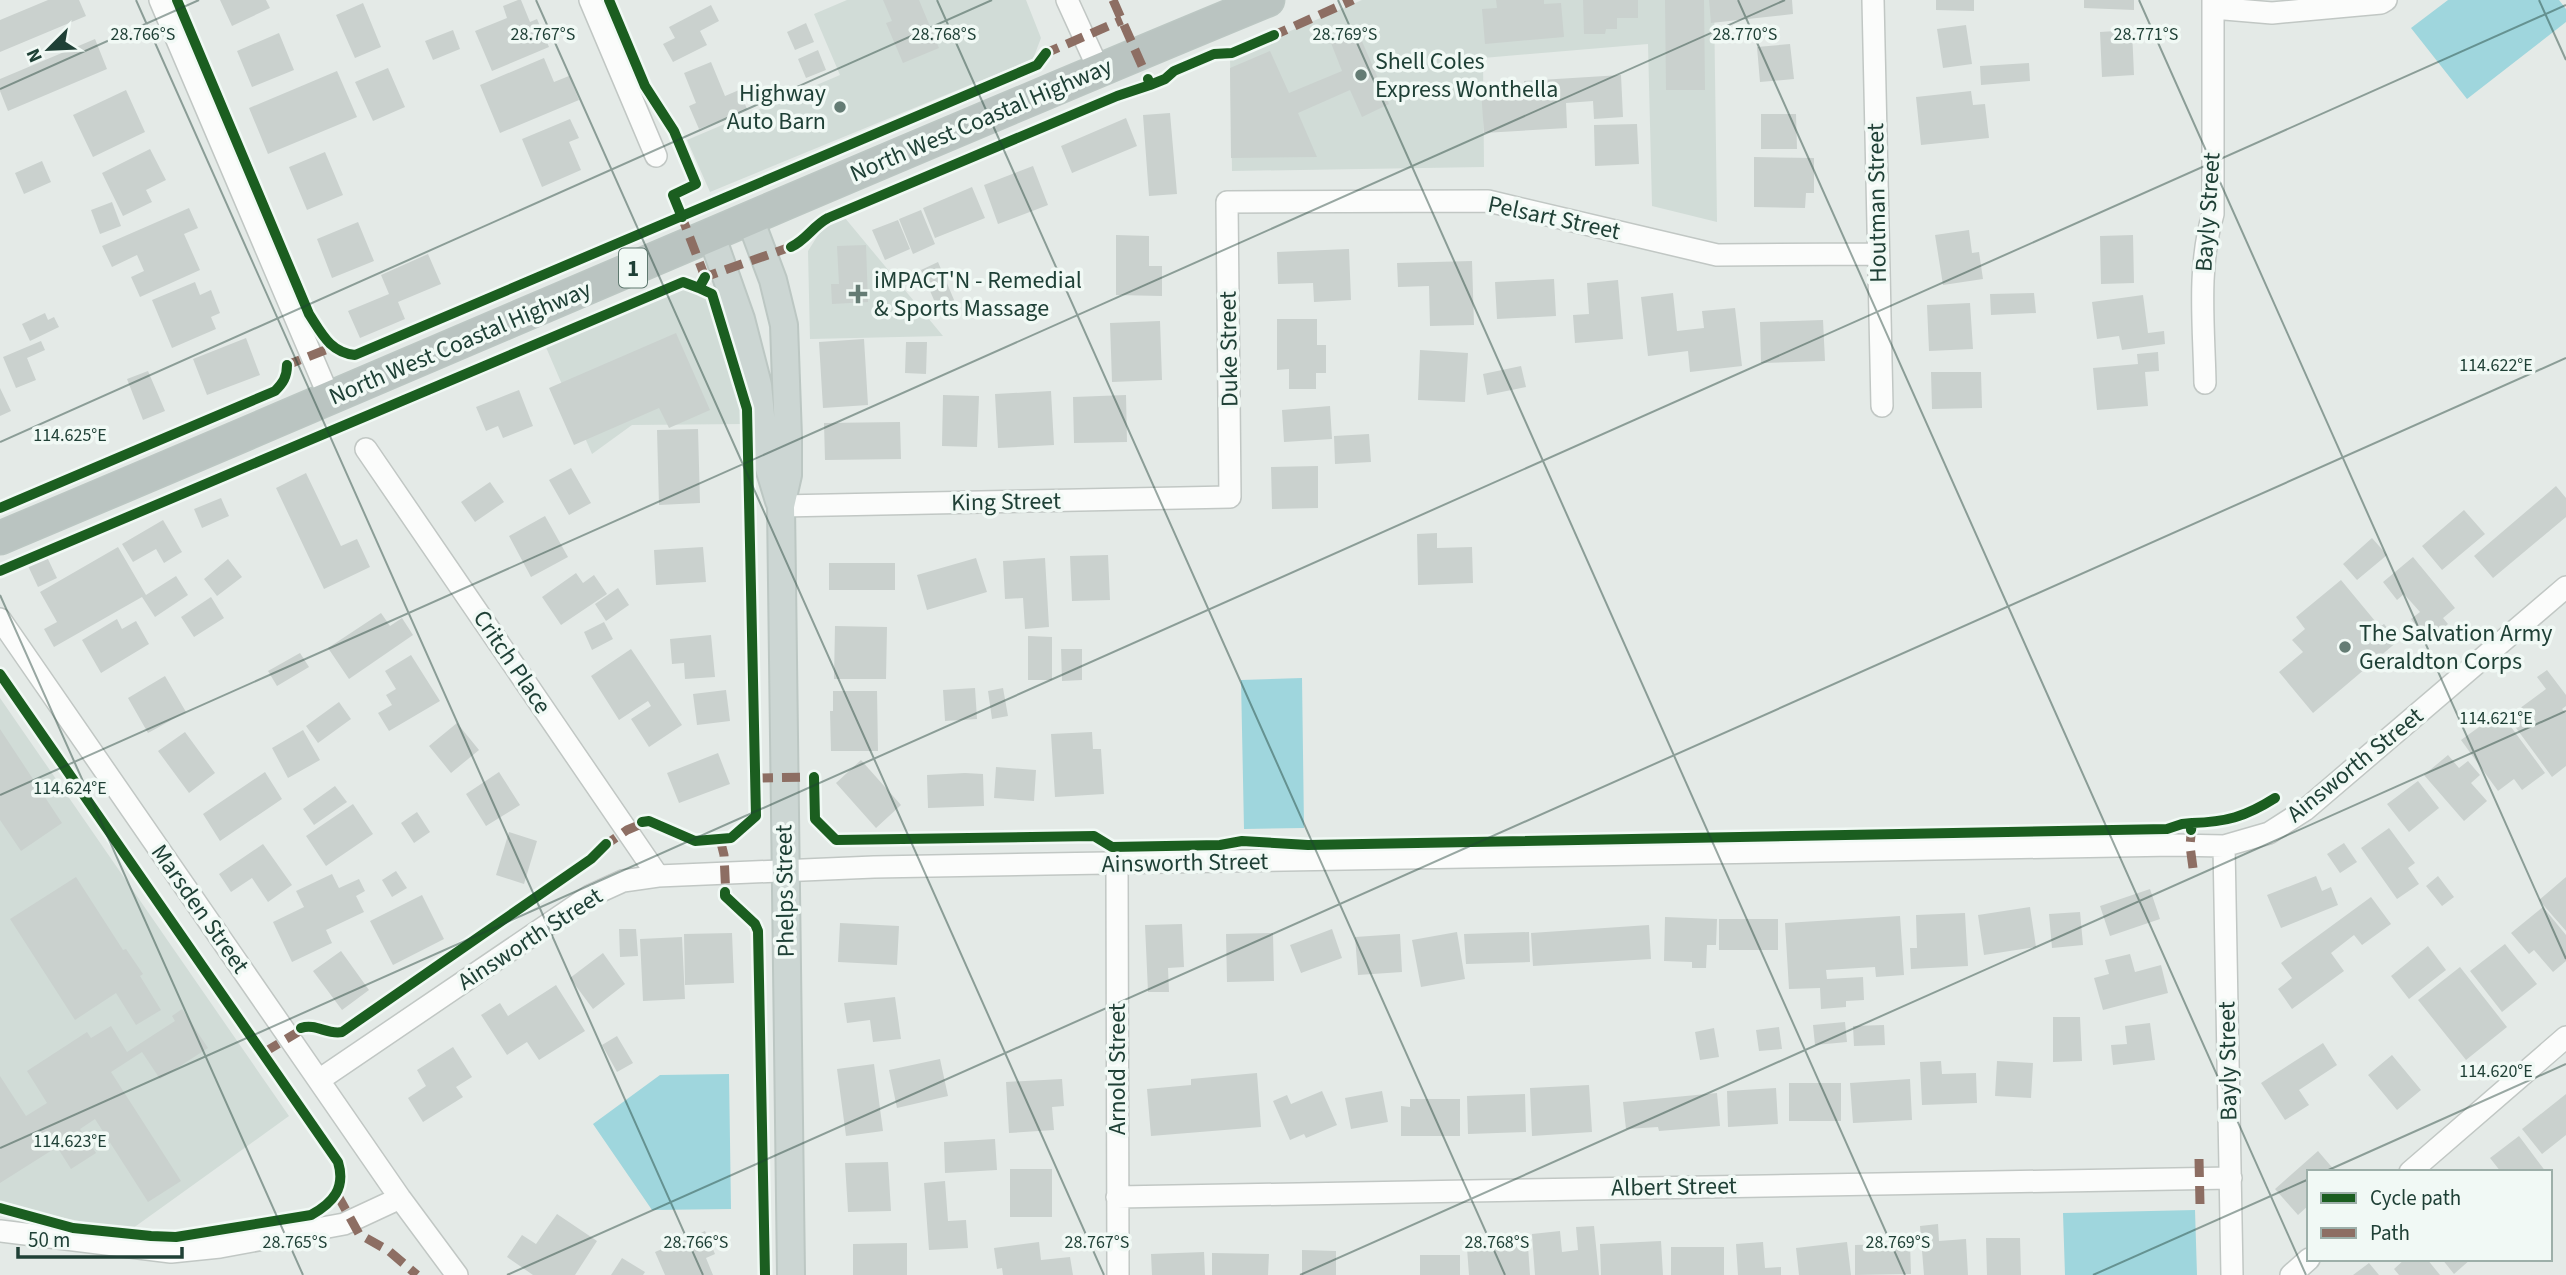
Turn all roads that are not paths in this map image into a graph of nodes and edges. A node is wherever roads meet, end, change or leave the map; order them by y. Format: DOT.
graph roads {
  1 [pos="160,0"];
  2 [pos="590,0"];
  3 [pos="1067,0"];
  4 [pos="1268,0"];
  5 [pos="1872,0"];
  6 [pos="2386,0"];
  7 [pos="2213,4"];
  8 [pos="1099,70"];
  9 [pos="656,156"];
  10 [pos="1227,202"];
  11 [pos="750,219"];
  12 [pos="711,234"];
  13 [pos="1878,254"];
  14 [pos="2206,383"];
  15 [pos="330,399"];
  16 [pos="1882,406"];
  17 [pos="366,449"];
  18 [pos="1230,497"];
  19 [pos="781,506"];
  20 [pos="0,538"];
  21 [pos="2566,587"];
  22 [pos="0,620"];
  23 [pos="2224,846"];
  24 [pos="1117,864"];
  25 [pos="785,870"];
  26 [pos="659,876"];
  27 [pos="2566,1037"];
  28 [pos="319,1080"];
  29 [pos="2412,1170"];
  30 [pos="2231,1178"];
  31 [pos="1117,1196"];
  32 [pos="400,1198"];
  33 [pos="0,1231"];
  34 [pos="2307,1261"];
  35 [pos="457,1275"];
  36 [pos="791,1275"];
  37 [pos="1118,1275"];
  38 [pos="2232,1275"];
  39 [pos="2291,1275"];
  1 -- 15 [label="street"];
  2 -- 9 [label="street"];
  3 -- 8 [label="street"];
  4 -- 8 [label="highway, North West Coastal Highway / 1"];
  5 -- 13 [label="street, Houtman Street"];
  6 -- 7 [label="street"];
  7 -- 14 [label="street, Bayly Street"];
  8 -- 11 [label="highway, North West Coastal Highway / 1"];
  10 -- 13 [label="street, Pelsart Street"];
  10 -- 18 [label="street, Duke Street"];
  11 -- 12 [label="highway, North West Coastal Highway / 1"];
  11 -- 19 [label="main road, Phelps Street"];
  12 -- 15 [label="highway, North West Coastal Highway / 1"];
  12 -- 19 [label="main road, Phelps Street"];
  13 -- 16 [label="street, Houtman Street"];
  15 -- 20 [label="highway, North West Coastal Highway / 1"];
  17 -- 26 [label="street, Critch Place"];
  18 -- 19 [label="street, King Street"];
  19 -- 25 [label="main road, Phelps Street"];
  21 -- 23 [label="street, Ainsworth Street"];
  22 -- 28 [label="street, Marsden Street"];
  23 -- 24 [label="street, Ainsworth Street"];
  23 -- 30 [label="street, Bayly Street"];
  24 -- 25 [label="street, Ainsworth Street"];
  24 -- 31 [label="street, Arnold Street"];
  25 -- 26 [label="street, Ainsworth Street"];
  25 -- 36 [label="main road, Phelps Street"];
  26 -- 28 [label="street, Ainsworth Street"];
  27 -- 29 [label="street"];
  28 -- 32 [label="street, Marsden Street"];
  30 -- 31 [label="street, Albert Street"];
  30 -- 38 [label="street, Bayly Street"];
  31 -- 37 [label="street, Arnold Street"];
  32 -- 33 [label="street"];
  32 -- 35 [label="street, Marsden Street"];
  34 -- 39 [label="street"];
}
